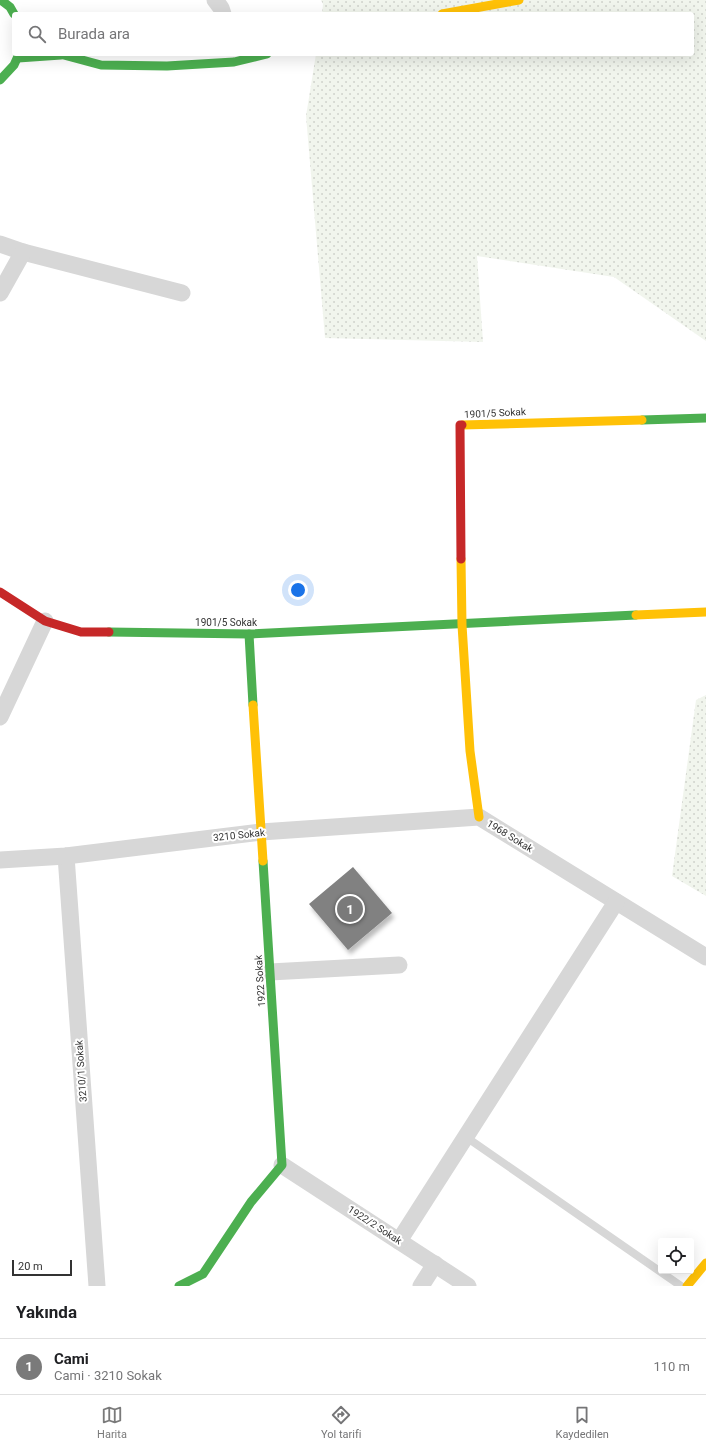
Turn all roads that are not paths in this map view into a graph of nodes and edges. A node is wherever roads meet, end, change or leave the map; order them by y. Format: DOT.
graph roads {
  1 [pos="1,0"];
  2 [pos="215,0"];
  3 [pos="519,0"];
  4 [pos="13,12"];
  5 [pos="222,12"];
  6 [pos="453,12"];
  7 [pos="18,56"];
  8 [pos="67,56"];
  9 [pos="250,56"];
  10 [pos="233,58"];
  11 [pos="0,80"];
  12 [pos="0,244"];
  13 [pos="23,252"];
  14 [pos="0,293"];
  15 [pos="182,293"];
  16 [pos="706,418"];
  17 [pos="0,592"];
  18 [pos="706,612"];
  19 [pos="45,621"];
  20 [pos="462,625"];
  21 [pos="249,634"];
  22 [pos="0,717"];
  23 [pos="479,817"];
  24 [pos="261,832"];
  25 [pos="66,856"];
  26 [pos="0,860"];
  27 [pos="616,902"];
  28 [pos="706,957"];
  29 [pos="400,965"];
  30 [pos="270,972"];
  31 [pos="466,1137"];
  32 [pos="282,1165"];
  33 [pos="399,1241"];
  34 [pos="706,1263"];
  35 [pos="435,1264"];
  36 [pos="97,1286"];
  37 [pos="179,1286"];
  38 [pos="421,1286"];
  39 [pos="468,1286"];
  40 [pos="680,1286"];
  41 [pos="687,1286"];
  1 -- 4 [label="street"];
  2 -- 5 [label="street"];
  3 -- 6 [label="street"];
  7 -- 11 [label="street"];
  8 -- 10 [label="street"];
  9 -- 10 [label="street"];
  12 -- 13 [label="street"];
  13 -- 14 [label="street"];
  13 -- 15 [label="street"];
  16 -- 20 [label="street, 1901/5 Sokak"];
  17 -- 19 [label="street, 1901/5 Sokak"];
  18 -- 20 [label="street, 1901/5 Sokak"];
  19 -- 21 [label="street, 1901/5 Sokak"];
  19 -- 22 [label="street"];
  20 -- 21 [label="street, 1901/5 Sokak"];
  20 -- 23 [label="street, 1968 Sokak"];
  21 -- 24 [label="street, 1922 Sokak"];
  23 -- 24 [label="street, 3210 Sokak"];
  23 -- 27 [label="street, 1968 Sokak"];
  24 -- 25 [label="street, 3210 Sokak"];
  24 -- 30 [label="street, 1922 Sokak"];
  25 -- 26 [label="street, 3210 Sokak"];
  25 -- 36 [label="street, 3210/1 Sokak"];
  27 -- 28 [label="street, 1968 Sokak"];
  27 -- 31 [label="street"];
  29 -- 30 [label="street"];
  30 -- 32 [label="street, 1922 Sokak"];
  31 -- 33 [label="street"];
  31 -- 40 [label="lane"];
  32 -- 33 [label="street, 1922/2 Sokak"];
  32 -- 37 [label="street"];
  33 -- 35 [label="street, 1922/2 Sokak"];
  34 -- 41 [label="street"];
  35 -- 38 [label="street"];
  35 -- 39 [label="street, 1922/2 Sokak"];
}
